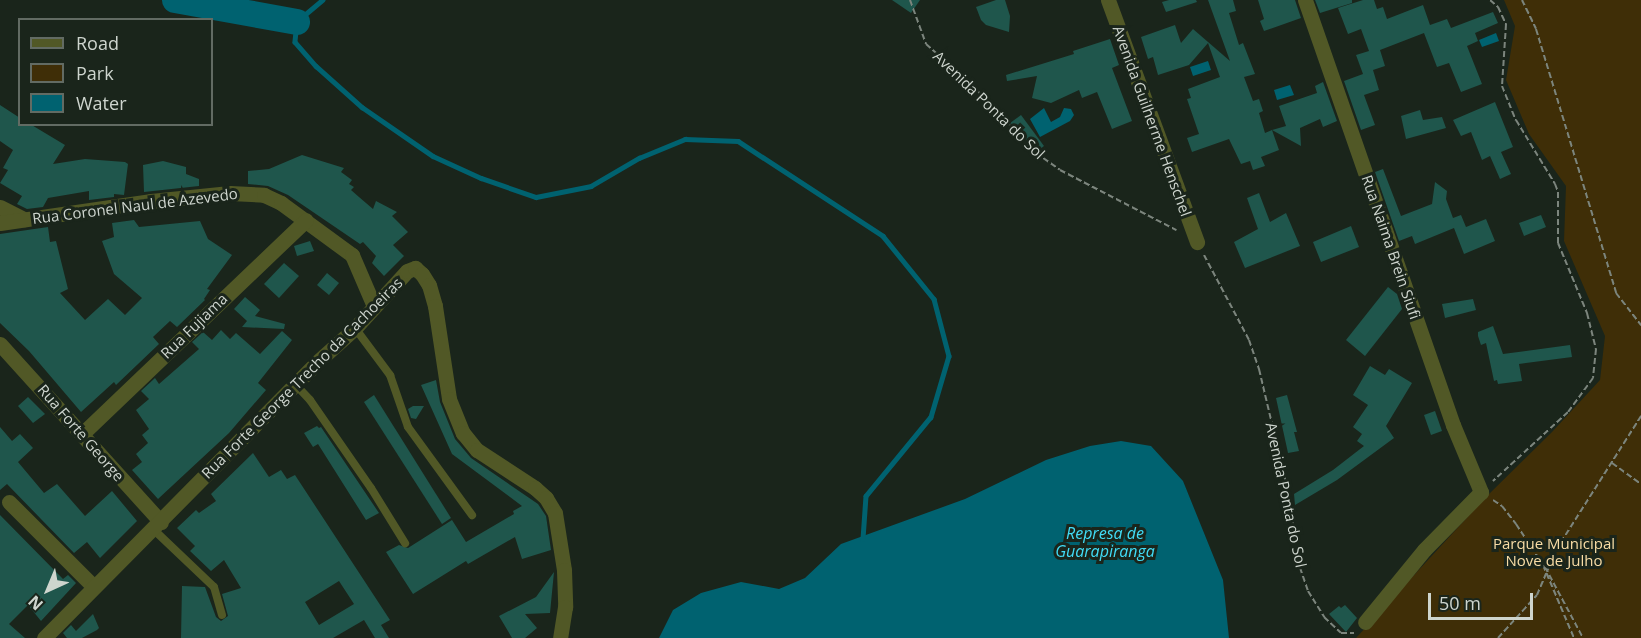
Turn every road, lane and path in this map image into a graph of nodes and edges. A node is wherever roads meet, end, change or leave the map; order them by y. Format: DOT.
graph roads {
  1 [pos="910,0"];
  2 [pos="1108,0"];
  3 [pos="1305,0"];
  4 [pos="1490,0"];
  5 [pos="1522,0"];
  6 [pos="0,207"];
  7 [pos="24,219"];
  8 [pos="306,220"];
  9 [pos="0,223"];
  10 [pos="1197,242"];
  11 [pos="374,306"];
  12 [pos="1641,325"];
  13 [pos="355,328"];
  14 [pos="0,344"];
  15 [pos="296,384"];
  16 [pos="1641,416"];
  17 [pos="83,433"];
  18 [pos="1612,463"];
  19 [pos="1641,484"];
  20 [pos="1481,492"];
  21 [pos="9,502"];
  22 [pos="472,515"];
  23 [pos="157,525"];
  24 [pos="405,543"];
  25 [pos="1543,565"];
  26 [pos="1549,570"];
  27 [pos="1547,576"];
  28 [pos="93,586"];
  29 [pos="222,615"];
  30 [pos="1365,622"];
  31 [pos="44,638"];
  32 [pos="560,638"];
  33 [pos="1498,638"];
  34 [pos="1574,638"];
  35 [pos="1583,638"];
  1 -- 10 [label="path, Avenida Ponta do Sol"];
  2 -- 10 [label="street, Avenida Guilherme Henschel"];
  3 -- 20 [label="street, Rua Naima Brein Siufi"];
  4 -- 20 [label="path"];
  5 -- 12 [label="path"];
  6 -- 7 [label="street"];
  7 -- 8 [label="street, Rua Coronel Naul de Azevedo"];
  7 -- 9 [label="street, Rua Coronel Naul de Azevedo"];
  8 -- 11 [label="street, Rua Coronel Naul de Azevedo"];
  8 -- 17 [label="street, Rua Fujiama"];
  10 -- 30 [label="path, Avenida Ponta do Sol"];
  11 -- 13 [label="street, Rua Forte George Trecho da Cachoeiras"];
  11 -- 32 [label="street, Rua Forte George Trecho da Cachoeiras"];
  13 -- 15 [label="street, Rua Forte George Trecho da Cachoeiras"];
  13 -- 22 [label="lane"];
  14 -- 17 [label="street, Rua Forte George"];
  15 -- 23 [label="street, Rua Forte George Trecho da Cachoeiras"];
  15 -- 24 [label="lane"];
  16 -- 18 [label="path"];
  17 -- 23 [label="street, Rua Forte George"];
  18 -- 19 [label="path"];
  18 -- 26 [label="path"];
  20 -- 25 [label="path"];
  20 -- 30 [label="street"];
  21 -- 28 [label="street"];
  23 -- 28 [label="street, Rua Forte George Trecho da Cachoeiras"];
  23 -- 29 [label="lane"];
  25 -- 26 [label="path"];
  25 -- 27 [label="path"];
  26 -- 27 [label="path"];
  26 -- 35 [label="path"];
  27 -- 33 [label="path"];
  27 -- 34 [label="path"];
  28 -- 31 [label="street, Rua Forte George Trecho da Cachoeiras"];
}
